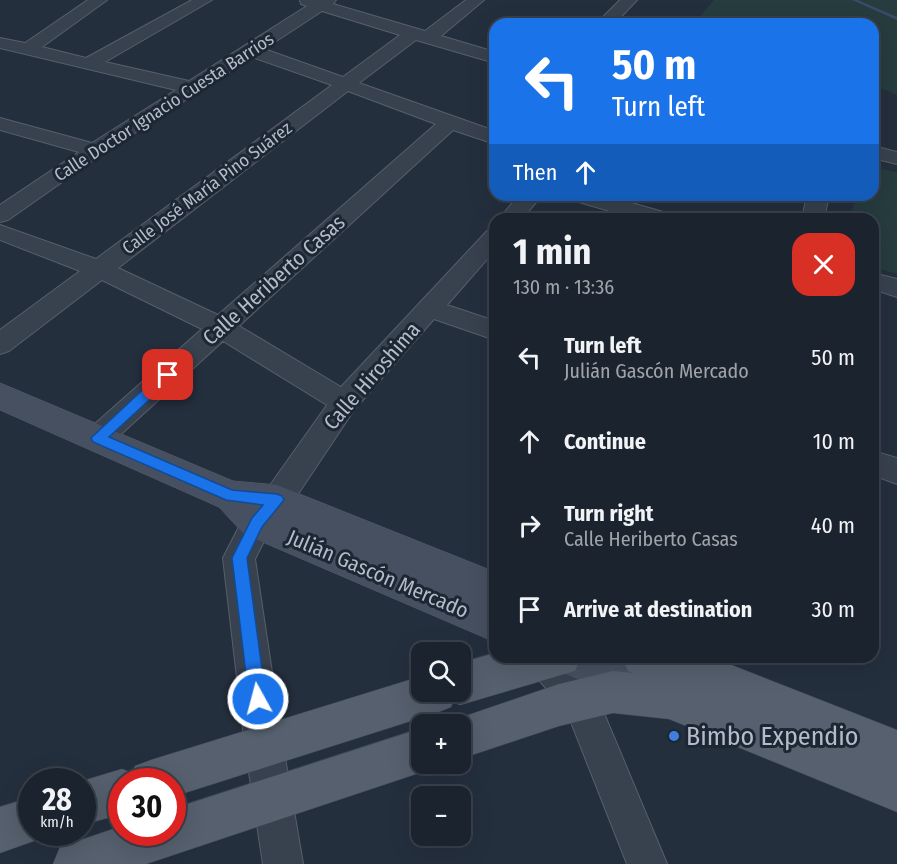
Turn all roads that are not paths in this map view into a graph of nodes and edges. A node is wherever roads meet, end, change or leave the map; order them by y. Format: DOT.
graph roads {
  1 [pos="99,0"];
  2 [pos="204,0"];
  3 [pos="299,0"];
  4 [pos="476,0"];
  5 [pos="629,0"];
  6 [pos="325,2"];
  7 [pos="610,18"];
  8 [pos="422,35"];
  9 [pos="0,43"];
  10 [pos="27,50"];
  11 [pos="250,50"];
  12 [pos="489,56"];
  13 [pos="88,64"];
  14 [pos="345,84"];
  15 [pos="193,88"];
  16 [pos="450,122"];
  17 [pos="0,124"];
  18 [pos="489,136"];
  19 [pos="95,150"];
  20 [pos="879,154"];
  21 [pos="897,158"];
  22 [pos="526,201"];
  23 [pos="600,201"];
  24 [pos="515,213"];
  25 [pos="642,213"];
  26 [pos="0,215"];
  27 [pos="0,232"];
  28 [pos="489,243"];
  29 [pos="99,269"];
  30 [pos="879,283"];
  31 [pos="897,288"];
  32 [pos="430,308"];
  33 [pos="221,327"];
  34 [pos="489,329"];
  35 [pos="0,344"];
  36 [pos="0,396"];
  37 [pos="344,402"];
  38 [pos="98,438"];
  39 [pos="879,465"];
  40 [pos="897,471"];
  41 [pos="267,512"];
  42 [pos="489,588"];
  43 [pos="489,621"];
  44 [pos="540,663"];
  45 [pos="562,663"];
  46 [pos="610,663"];
  47 [pos="660,663"];
  48 [pos="682,670"];
  49 [pos="471,681"];
  50 [pos="411,700"];
  51 [pos="580,700"];
  52 [pos="471,735"];
  53 [pos="264,746"];
  54 [pos="897,752"];
  55 [pos="411,754"];
  56 [pos="186,771"];
  57 [pos="897,790"];
  58 [pos="273,799"];
  59 [pos="18,824"];
  60 [pos="186,827"];
  61 [pos="0,830"];
  62 [pos="130,846"];
  63 [pos="77,864"];
  64 [pos="284,864"];
  65 [pos="647,864"];
  1 -- 10 [label="street"];
  2 -- 13 [label="street"];
  3 -- 6 [label="street"];
  4 -- 8 [label="street, Calle José María Pino Suárez"];
  5 -- 7 [label="street"];
  6 -- 8 [label="street"];
  6 -- 11 [label="street, Calle Doctor Ignacio Cuesta Barrios"];
  8 -- 12 [label="street"];
  8 -- 14 [label="street, Calle José María Pino Suárez"];
  9 -- 10 [label="street"];
  10 -- 13 [label="street"];
  11 -- 14 [label="street"];
  11 -- 15 [label="street, Calle Doctor Ignacio Cuesta Barrios"];
  13 -- 15 [label="street"];
  14 -- 16 [label="street"];
  14 -- 29 [label="street, Calle José María Pino Suárez"];
  15 -- 19 [label="street, Calle Doctor Ignacio Cuesta Barrios"];
  16 -- 18 [label="street"];
  16 -- 33 [label="street, Calle Heriberto Casas"];
  17 -- 19 [label="street"];
  19 -- 26 [label="street, Calle Doctor Ignacio Cuesta Barrios"];
  20 -- 21 [label="street"];
  22 -- 24 [label="street"];
  23 -- 25 [label="street"];
  27 -- 29 [label="street"];
  28 -- 32 [label="street, Calle Hiroshima"];
  29 -- 33 [label="street"];
  29 -- 35 [label="street, Calle José María Pino Suárez"];
  30 -- 31 [label="street"];
  32 -- 34 [label="street"];
  32 -- 37 [label="street, Calle Hiroshima"];
  33 -- 37 [label="street"];
  33 -- 38 [label="street, Calle Heriberto Casas"];
  36 -- 38 [label="street"];
  37 -- 41 [label="street, Calle Hiroshima"];
  38 -- 41 [label="street, Julián Gascón Mercado"];
  39 -- 40 [label="street"];
  41 -- 42 [label="street, Julián Gascón Mercado"];
  41 -- 43 [label="street, Julián Gascón Mercado"];
  41 -- 53 [label="street, Calle Hiroshima"];
  44 -- 49 [label="main road"];
  45 -- 51 [label="street"];
  46 -- 48 [label="street"];
  47 -- 48 [label="main road"];
  48 -- 51 [label="main road"];
  48 -- 54 [label="main road"];
  48 -- 57 [label="main road"];
  50 -- 53 [label="main road"];
  51 -- 52 [label="main road"];
  51 -- 65 [label="street"];
  53 -- 56 [label="main road"];
  53 -- 58 [label="street, Calle Hiroshima"];
  55 -- 58 [label="main road"];
  58 -- 60 [label="main road"];
  58 -- 64 [label="street, Calle Hiroshima"];
  59 -- 61 [label="main road"];
  62 -- 63 [label="main road"];
}
